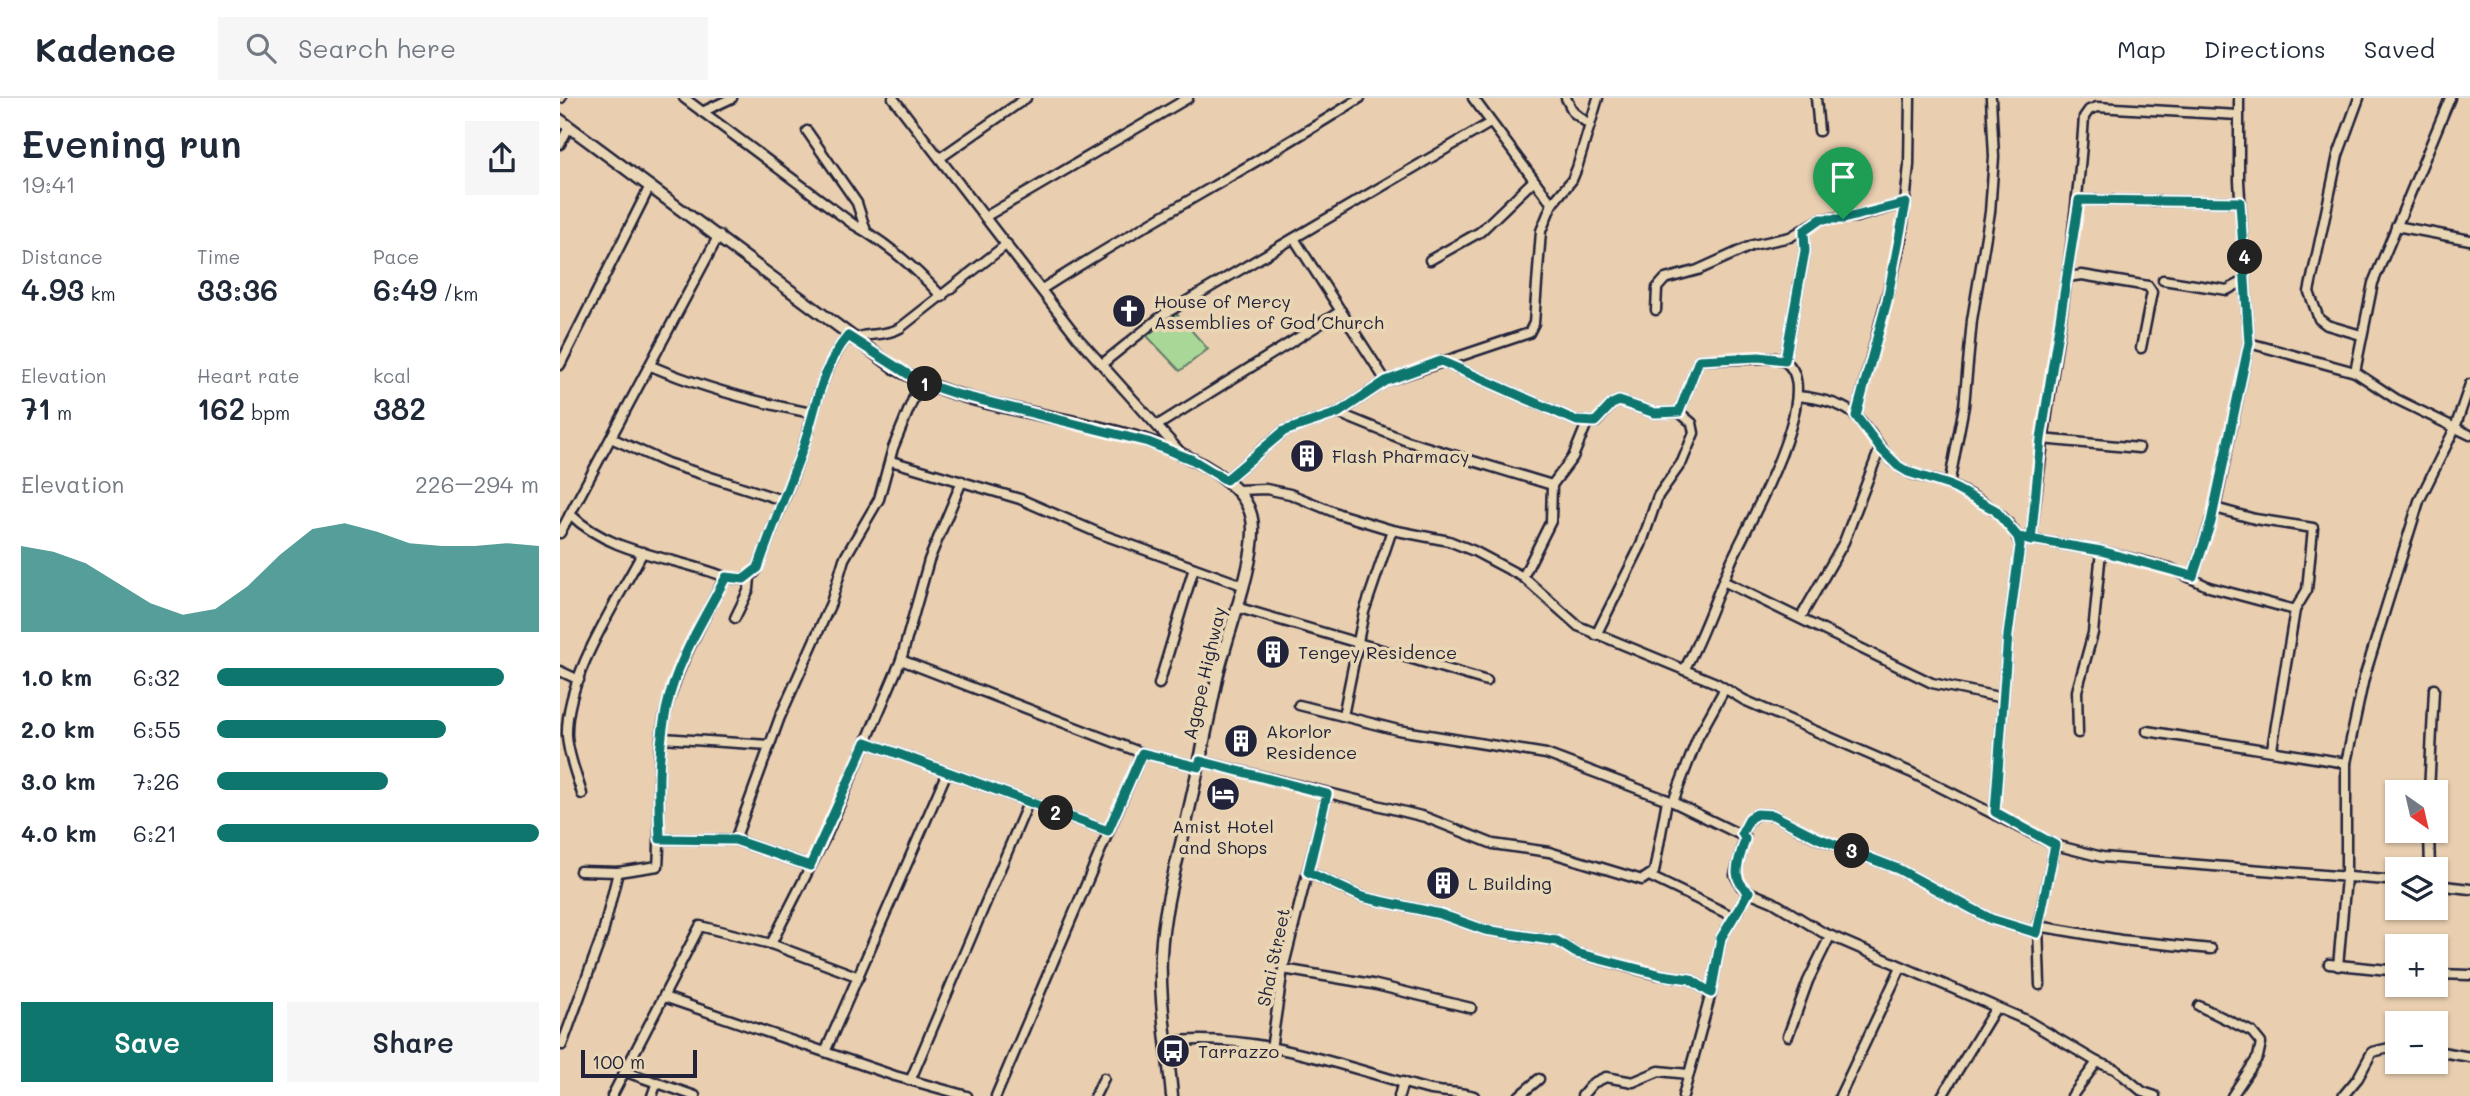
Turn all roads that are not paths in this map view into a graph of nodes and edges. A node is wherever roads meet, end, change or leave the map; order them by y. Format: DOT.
graph roads {
  1 [pos="684,98"];
  2 [pos="732,98"];
  3 [pos="893,98"];
  4 [pos="1026,98"];
  5 [pos="1188,98"];
  6 [pos="1360,98"];
  7 [pos="1472,98"];
  8 [pos="1566,98"];
  9 [pos="1598,98"];
  10 [pos="1816,98"];
  11 [pos="1910,98"];
  12 [pos="1991,98"];
  13 [pos="2239,98"];
  14 [pos="2359,98"];
  15 [pos="2449,98"];
  16 [pos="702,112"];
  17 [pos="2238,115"];
  18 [pos="560,120"];
  19 [pos="1490,123"];
  20 [pos="1590,125"];
  21 [pos="569,127"];
  22 [pos="807,131"];
  23 [pos="1819,131"];
  24 [pos="560,144"];
  25 [pos="940,158"];
  26 [pos="1533,181"];
  27 [pos="650,186"];
  28 [pos="2079,200"];
  29 [pos="2240,202"];
  30 [pos="1906,203"];
  31 [pos="1552,204"];
  32 [pos="985,217"];
  33 [pos="2396,226"];
  34 [pos="866,231"];
  35 [pos="1804,231"];
  36 [pos="719,235"];
  37 [pos="1295,240"];
  38 [pos="2470,240"];
  39 [pos="1007,244"];
  40 [pos="1430,260"];
  41 [pos="2067,277"];
  42 [pos="2163,280"];
  43 [pos="2244,281"];
  44 [pos="1042,289"];
  45 [pos="942,296"];
  46 [pos="1656,310"];
  47 [pos="1341,311"];
  48 [pos="2361,335"];
  49 [pos="851,338"];
  50 [pos="2249,343"];
  51 [pos="2141,348"];
  52 [pos="1785,360"];
  53 [pos="1441,361"];
  54 [pos="1102,364"];
  55 [pos="560,365"];
  56 [pos="651,366"];
  57 [pos="2355,372"];
  58 [pos="1386,381"];
  59 [pos="920,382"];
  60 [pos="2470,384"];
  61 [pos="1797,396"];
  62 [pos="1679,412"];
  63 [pos="811,413"];
  64 [pos="1338,413"];
  65 [pos="1856,416"];
  66 [pos="1587,423"];
  67 [pos="1157,425"];
  68 [pos="2455,428"];
  69 [pos="2470,435"];
  70 [pos="611,438"];
  71 [pos="2041,439"];
  72 [pos="1880,448"];
  73 [pos="2139,449"];
  74 [pos="1183,456"];
  75 [pos="891,461"];
  76 [pos="1226,480"];
  77 [pos="962,481"];
  78 [pos="1552,485"];
  79 [pos="1949,485"];
  80 [pos="1237,490"];
  81 [pos="782,500"];
  82 [pos="2215,508"];
  83 [pos="570,514"];
  84 [pos="1392,530"];
  85 [pos="560,533"];
  86 [pos="2018,537"];
  87 [pos="2031,541"];
  88 [pos="2101,551"];
  89 [pos="643,552"];
  90 [pos="1194,568"];
  91 [pos="750,576"];
  92 [pos="2193,576"];
  93 [pos="726,577"];
  94 [pos="1523,577"];
  95 [pos="1723,581"];
  96 [pos="1242,585"];
  97 [pos="1236,607"];
  98 [pos="2295,610"];
  99 [pos="1801,617"];
  100 [pos="735,618"];
  101 [pos="1596,635"];
  102 [pos="1358,641"];
  103 [pos="901,660"];
  104 [pos="1684,670"];
  105 [pos="560,671"];
  106 [pos="579,680"];
  107 [pos="1487,681"];
  108 [pos="1159,684"];
  109 [pos="2434,689"];
  110 [pos="1724,690"];
  111 [pos="2003,698"];
  112 [pos="1299,705"];
  113 [pos="1343,716"];
  114 [pos="2147,731"];
  115 [pos="2078,733"];
  116 [pos="662,738"];
  117 [pos="866,742"];
  118 [pos="769,746"];
  119 [pos="2272,749"];
  120 [pos="1142,753"];
  121 [pos="2346,763"];
  122 [pos="1200,764"];
  123 [pos="947,772"];
  124 [pos="2430,780"];
  125 [pos="582,794"];
  126 [pos="1327,794"];
  127 [pos="1670,801"];
  128 [pos="1028,803"];
  129 [pos="1995,812"];
  130 [pos="1108,831"];
  131 [pos="1742,833"];
  132 [pos="660,839"];
  133 [pos="735,840"];
  134 [pos="2055,845"];
  135 [pos="810,866"];
  136 [pos="580,871"];
  137 [pos="618,872"];
  138 [pos="1308,872"];
  139 [pos="1651,877"];
  140 [pos="2346,878"];
  141 [pos="2385,880"];
  142 [pos="2448,886"];
  143 [pos="2470,889"];
  144 [pos="1749,892"];
  145 [pos="1734,917"];
  146 [pos="2038,930"];
  147 [pos="1830,936"];
  148 [pos="771,944"];
  149 [pos="2211,949"];
  150 [pos="1901,967"];
  151 [pos="1283,969"];
  152 [pos="2385,970"];
  153 [pos="2448,974"];
  154 [pos="2470,975"];
  155 [pos="859,977"];
  156 [pos="2040,985"];
  157 [pos="1711,993"];
  158 [pos="664,997"];
  159 [pos="2199,1006"];
  160 [pos="1471,1008"];
  161 [pos="1995,1009"];
  162 [pos="1788,1036"];
  163 [pos="1167,1042"];
  164 [pos="562,1045"];
  165 [pos="1271,1049"];
  166 [pos="2385,1049"];
  167 [pos="826,1050"];
  168 [pos="2448,1053"];
  169 [pos="2470,1056"];
  170 [pos="2097,1062"];
  171 [pos="626,1072"];
  172 [pos="1688,1074"];
  173 [pos="1104,1078"];
  174 [pos="911,1079"];
  175 [pos="1539,1079"];
  176 [pos="1403,1082"];
  177 [pos="657,1083"];
  178 [pos="612,1096"];
  179 [pos="652,1096"];
  180 [pos="695,1096"];
  181 [pos="967,1096"];
  182 [pos="996,1096"];
  183 [pos="1096,1096"];
  184 [pos="1172,1096"];
  185 [pos="1399,1096"];
  186 [pos="1474,1096"];
  187 [pos="1519,1096"];
  188 [pos="1582,1096"];
  189 [pos="1683,1096"];
  190 [pos="1840,1096"];
  191 [pos="1942,1096"];
  192 [pos="2073,1096"];
  193 [pos="2155,1096"];
  194 [pos="2232,1096"];
  195 [pos="2343,1096"];
  1 -- 16 [label="street"];
  2 -- 16 [label="street"];
  3 -- 25 [label="street"];
  4 -- 25 [label="street"];
  5 -- 32 [label="street"];
  6 -- 44 [label="street"];
  7 -- 19 [label="street"];
  8 -- 20 [label="street"];
  9 -- 20 [label="street"];
  10 -- 23 [label="street"];
  11 -- 30 [label="street"];
  12 -- 79 [label="street"];
  13 -- 17 [label="street"];
  14 -- 48 [label="street"];
  15 -- 33 [label="street"];
  16 -- 34 [label="street"];
  17 -- 28 [label="street"];
  17 -- 29 [label="street"];
  18 -- 21 [label="street, Agape Highway"];
  19 -- 26 [label="street"];
  19 -- 37 [label="street"];
  20 -- 31 [label="street"];
  21 -- 24 [label="street"];
  21 -- 27 [label="street, Agape Highway"];
  22 -- 34 [label="street"];
  25 -- 32 [label="street"];
  26 -- 31 [label="street"];
  26 -- 40 [label="street"];
  27 -- 36 [label="street, Agape Highway"];
  27 -- 55 [label="street"];
  28 -- 29 [label="street"];
  28 -- 41 [label="street"];
  29 -- 43 [label="street"];
  30 -- 35 [label="street"];
  30 -- 65 [label="street"];
  31 -- 53 [label="street"];
  32 -- 39 [label="street"];
  33 -- 38 [label="street"];
  33 -- 48 [label="street"];
  34 -- 45 [label="street"];
  35 -- 46 [label="street"];
  35 -- 52 [label="street"];
  36 -- 49 [label="street, Agape Highway"];
  36 -- 56 [label="street"];
  37 -- 47 [label="street"];
  37 -- 54 [label="street"];
  39 -- 44 [label="street"];
  39 -- 45 [label="street"];
  41 -- 51 [label="street"];
  41 -- 71 [label="street"];
  42 -- 43 [label="street"];
  43 -- 50 [label="street"];
  44 -- 54 [label="street"];
  45 -- 49 [label="street"];
  47 -- 58 [label="street"];
  47 -- 67 [label="street"];
  48 -- 57 [label="street"];
  49 -- 59 [label="street, Agape Highway"];
  49 -- 63 [label="street"];
  50 -- 57 [label="street"];
  50 -- 82 [label="street"];
  52 -- 61 [label="street"];
  52 -- 62 [label="street"];
  53 -- 58 [label="street"];
  53 -- 66 [label="street"];
  54 -- 67 [label="street"];
  56 -- 63 [label="street"];
  56 -- 70 [label="street"];
  57 -- 68 [label="street"];
  58 -- 64 [label="street"];
  59 -- 74 [label="street, Agape Highway"];
  59 -- 75 [label="street"];
  60 -- 68 [label="street"];
  61 -- 65 [label="street"];
  61 -- 95 [label="street"];
  62 -- 66 [label="street"];
  62 -- 101 [label="street"];
  63 -- 81 [label="street"];
  64 -- 76 [label="street"];
  64 -- 78 [label="street"];
  65 -- 72 [label="street"];
  66 -- 78 [label="street"];
  67 -- 74 [label="street"];
  68 -- 69 [label="street"];
  68 -- 121 [label="street"];
  70 -- 81 [label="street"];
  70 -- 83 [label="street"];
  71 -- 73 [label="street"];
  71 -- 87 [label="street"];
  72 -- 79 [label="street"];
  72 -- 99 [label="street"];
  74 -- 76 [label="street, Agape Highway"];
  75 -- 77 [label="street"];
  75 -- 118 [label="street"];
  76 -- 80 [label="street, Agape Highway"];
  77 -- 90 [label="street"];
  77 -- 103 [label="street"];
  78 -- 94 [label="street"];
  79 -- 86 [label="street"];
  80 -- 84 [label="street"];
  80 -- 96 [label="street, Agape Highway"];
  81 -- 91 [label="street"];
  82 -- 92 [label="street"];
  82 -- 98 [label="street"];
  83 -- 85 [label="street"];
  83 -- 89 [label="street"];
  84 -- 94 [label="street"];
  84 -- 102 [label="street"];
  86 -- 87 [label="street"];
  86 -- 111 [label="street"];
  87 -- 88 [label="street"];
  88 -- 92 [label="street"];
  88 -- 115 [label="street"];
  89 -- 93 [label="street"];
  89 -- 106 [label="street"];
  90 -- 96 [label="street"];
  90 -- 108 [label="street"];
  91 -- 93 [label="street"];
  91 -- 100 [label="street"];
  92 -- 98 [label="street"];
  93 -- 116 [label="street"];
  94 -- 101 [label="street"];
  95 -- 99 [label="street"];
  95 -- 104 [label="street"];
  96 -- 97 [label="street, Agape Highway"];
  97 -- 102 [label="street"];
  97 -- 122 [label="street, Agape Highway"];
  98 -- 119 [label="street"];
  99 -- 111 [label="street"];
  101 -- 104 [label="street"];
  102 -- 107 [label="street"];
  102 -- 113 [label="street"];
  103 -- 117 [label="street"];
  103 -- 120 [label="street"];
  104 -- 110 [label="street"];
  105 -- 106 [label="street"];
  106 -- 125 [label="street"];
  109 -- 124 [label="street"];
  110 -- 127 [label="street"];
  110 -- 129 [label="street"];
  111 -- 129 [label="street"];
  112 -- 113 [label="street"];
  113 -- 127 [label="street"];
  114 -- 119 [label="street"];
  116 -- 118 [label="street"];
  116 -- 132 [label="street"];
  117 -- 123 [label="street"];
  117 -- 135 [label="street"];
  118 -- 133 [label="street"];
  119 -- 121 [label="street"];
  120 -- 122 [label="street"];
  120 -- 130 [label="street"];
  121 -- 140 [label="street"];
  122 -- 126 [label="street"];
  122 -- 163 [label="street, Agape Highway"];
  123 -- 128 [label="street"];
  123 -- 155 [label="street"];
  126 -- 138 [label="street, Shai Street"];
  126 -- 139 [label="street"];
  127 -- 131 [label="street"];
  127 -- 139 [label="street"];
  128 -- 130 [label="street"];
  128 -- 174 [label="street"];
  129 -- 134 [label="street"];
  130 -- 182 [label="street"];
  131 -- 144 [label="street"];
  131 -- 146 [label="street"];
  132 -- 133 [label="street"];
  132 -- 137 [label="street"];
  133 -- 135 [label="street"];
  134 -- 140 [label="street"];
  134 -- 146 [label="street"];
  135 -- 148 [label="street"];
  136 -- 137 [label="street"];
  137 -- 164 [label="street"];
  138 -- 151 [label="street, Shai Street"];
  138 -- 157 [label="street"];
  139 -- 145 [label="street"];
  140 -- 141 [label="street"];
  140 -- 152 [label="street"];
  142 -- 143 [label="street"];
  144 -- 145 [label="street"];
  144 -- 147 [label="street"];
  145 -- 157 [label="street"];
  146 -- 149 [label="street"];
  146 -- 156 [label="street"];
  147 -- 150 [label="street"];
  147 -- 162 [label="street"];
  148 -- 155 [label="street"];
  148 -- 158 [label="street"];
  150 -- 161 [label="street"];
  150 -- 190 [label="street"];
  151 -- 160 [label="street"];
  151 -- 165 [label="street, Shai Street"];
  153 -- 154 [label="street"];
  155 -- 167 [label="street"];
  157 -- 172 [label="street"];
  158 -- 167 [label="street"];
  158 -- 171 [label="street"];
  159 -- 194 [label="street"];
  161 -- 170 [label="street"];
  161 -- 191 [label="street"];
  163 -- 165 [label="street"];
  163 -- 184 [label="street, Agape Highway"];
  165 -- 176 [label="street"];
  166 -- 195 [label="street"];
  167 -- 174 [label="street"];
  168 -- 169 [label="street"];
  170 -- 192 [label="street"];
  170 -- 193 [label="street"];
  171 -- 177 [label="street"];
  171 -- 178 [label="street"];
  172 -- 188 [label="street"];
  172 -- 189 [label="street"];
  173 -- 183 [label="street"];
  174 -- 181 [label="street"];
  175 -- 187 [label="street"];
  176 -- 185 [label="street"];
  176 -- 186 [label="street"];
  177 -- 179 [label="street"];
  177 -- 180 [label="street"];
}
